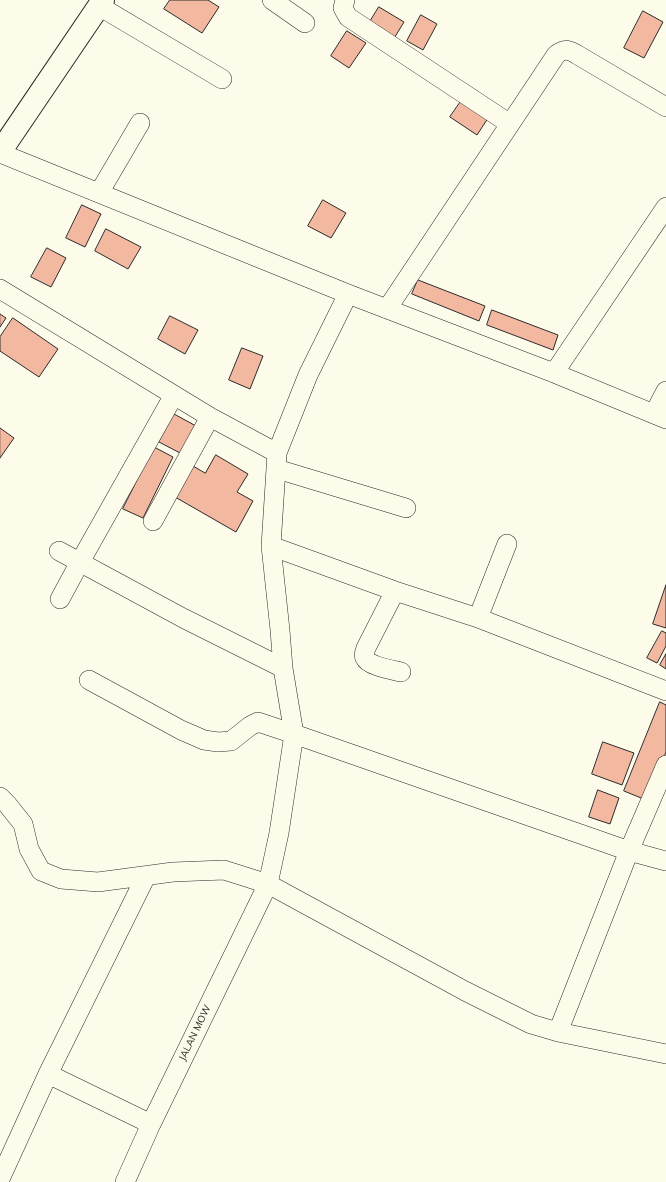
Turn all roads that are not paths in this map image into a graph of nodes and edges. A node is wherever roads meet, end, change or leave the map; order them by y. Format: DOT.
graph roads {
  1 [pos="272,0"];
  2 [pos="346,0"];
  3 [pos="101,3"];
  4 [pos="305,23"];
  5 [pos="222,79"];
  6 [pos="666,107"];
  7 [pos="140,124"];
  8 [pos="510,124"];
  9 [pos="0,152"];
  10 [pos="99,193"];
  11 [pos="666,207"];
  12 [pos="0,289"];
  13 [pos="348,294"];
  14 [pos="387,309"];
  15 [pos="554,373"];
  16 [pos="666,391"];
  17 [pos="174,395"];
  18 [pos="210,417"];
  19 [pos="660,417"];
  20 [pos="277,461"];
  21 [pos="406,508"];
  22 [pos="153,521"];
  23 [pos="507,544"];
  24 [pos="271,546"];
  25 [pos="59,551"];
  26 [pos="80,562"];
  27 [pos="396,591"];
  28 [pos="60,599"];
  29 [pos="478,618"];
  30 [pos="283,668"];
  31 [pos="401,672"];
  32 [pos="89,680"];
  33 [pos="666,691"];
  34 [pos="294,734"];
  35 [pos="666,765"];
  36 [pos="0,797"];
  37 [pos="629,851"];
  38 [pos="666,861"];
  39 [pos="146,876"];
  40 [pos="268,884"];
  41 [pos="558,1032"];
  42 [pos="666,1054"];
  43 [pos="48,1074"];
  44 [pos="151,1124"];
  45 [pos="0,1179"];
  46 [pos="125,1182"];
  1 -- 4 [label="street"];
  2 -- 8 [label="street"];
  3 -- 5 [label="street"];
  3 -- 9 [label="main road"];
  6 -- 8 [label="street"];
  7 -- 10 [label="street"];
  8 -- 14 [label="street"];
  9 -- 10 [label="street"];
  10 -- 13 [label="street"];
  11 -- 15 [label="street"];
  12 -- 17 [label="street"];
  13 -- 14 [label="street"];
  13 -- 20 [label="street, JALAN MOW"];
  14 -- 15 [label="street"];
  15 -- 19 [label="street"];
  16 -- 19 [label="street"];
  17 -- 18 [label="street"];
  17 -- 26 [label="street"];
  18 -- 20 [label="street"];
  18 -- 22 [label="street"];
  20 -- 21 [label="street"];
  20 -- 24 [label="street, JALAN MOW"];
  23 -- 29 [label="street"];
  24 -- 27 [label="street"];
  24 -- 30 [label="street, JALAN MOW"];
  25 -- 26 [label="street"];
  26 -- 28 [label="street"];
  26 -- 30 [label="street"];
  27 -- 29 [label="street"];
  27 -- 31 [label="street"];
  29 -- 33 [label="street"];
  30 -- 34 [label="street, JALAN MOW"];
  32 -- 34 [label="street"];
  34 -- 37 [label="street"];
  34 -- 40 [label="street, JALAN MOW"];
  35 -- 37 [label="street"];
  36 -- 39 [label="street"];
  37 -- 38 [label="street"];
  37 -- 41 [label="street"];
  39 -- 40 [label="street"];
  39 -- 43 [label="street"];
  40 -- 41 [label="street"];
  40 -- 44 [label="street, JALAN MOW"];
  41 -- 42 [label="street"];
  43 -- 44 [label="street"];
  43 -- 45 [label="street"];
  44 -- 46 [label="street, JALAN MOW"];
}
